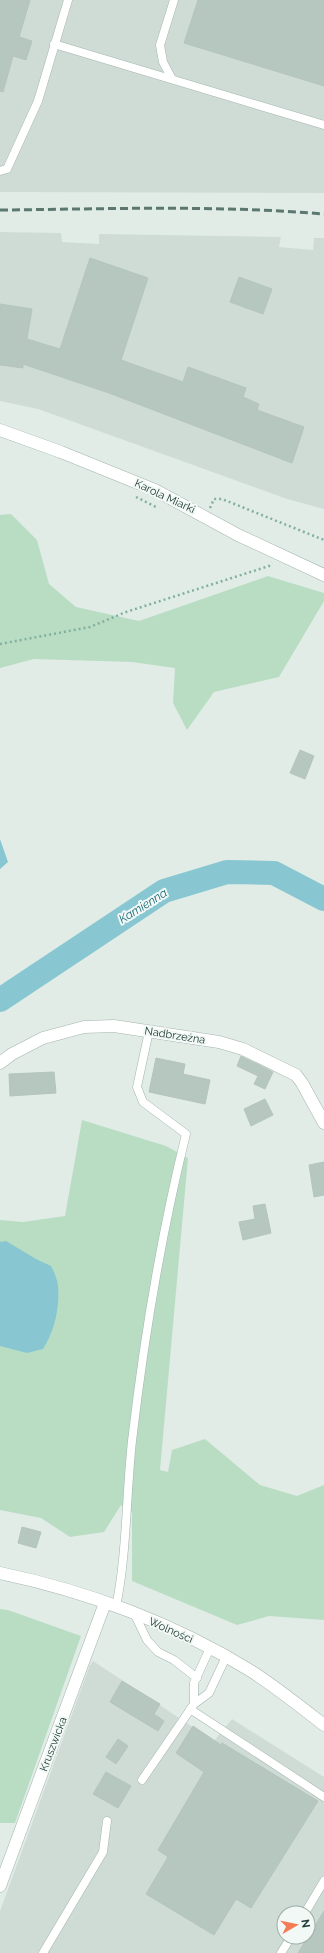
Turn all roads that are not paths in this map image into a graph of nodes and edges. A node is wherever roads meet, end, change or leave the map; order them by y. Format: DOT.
graph roads {
  1 [pos="68,0"];
  2 [pos="174,0"];
  3 [pos="54,44"];
  4 [pos="172,79"];
  5 [pos="324,125"];
  6 [pos="0,171"];
  7 [pos="0,430"];
  8 [pos="324,576"];
  9 [pos="149,1031"];
  10 [pos="0,1063"];
  11 [pos="324,1123"];
  12 [pos="0,1573"];
  13 [pos="111,1605"];
  14 [pos="134,1613"];
  15 [pos="210,1648"];
  16 [pos="226,1657"];
  17 [pos="197,1678"];
  18 [pos="192,1706"];
  19 [pos="324,1725"];
  20 [pos="142,1780"];
  21 [pos="324,1797"];
  22 [pos="107,1821"];
  23 [pos="324,1881"];
  24 [pos="0,1886"];
  25 [pos="310,1905"];
  26 [pos="43,1953"];
  1 -- 3 [label="lane"];
  2 -- 4 [label="lane"];
  3 -- 4 [label="lane"];
  3 -- 6 [label="lane"];
  4 -- 5 [label="lane"];
  7 -- 8 [label="street, Karola Miarki"];
  9 -- 10 [label="street, Nadbrzeżna"];
  9 -- 11 [label="street, Nadbrzeżna"];
  9 -- 13 [label="lane"];
  12 -- 13 [label="street, Wolności"];
  13 -- 14 [label="street, Wolności"];
  13 -- 24 [label="street, Kruszwicka"];
  14 -- 15 [label="street, Wolności"];
  14 -- 17 [label="lane"];
  15 -- 16 [label="street, Wolności"];
  15 -- 17 [label="lane"];
  16 -- 18 [label="lane"];
  16 -- 19 [label="street, Wolności"];
  17 -- 18 [label="lane"];
  18 -- 20 [label="lane"];
  18 -- 21 [label="lane"];
  22 -- 26 [label="lane"];
  23 -- 25 [label="lane"];
}
